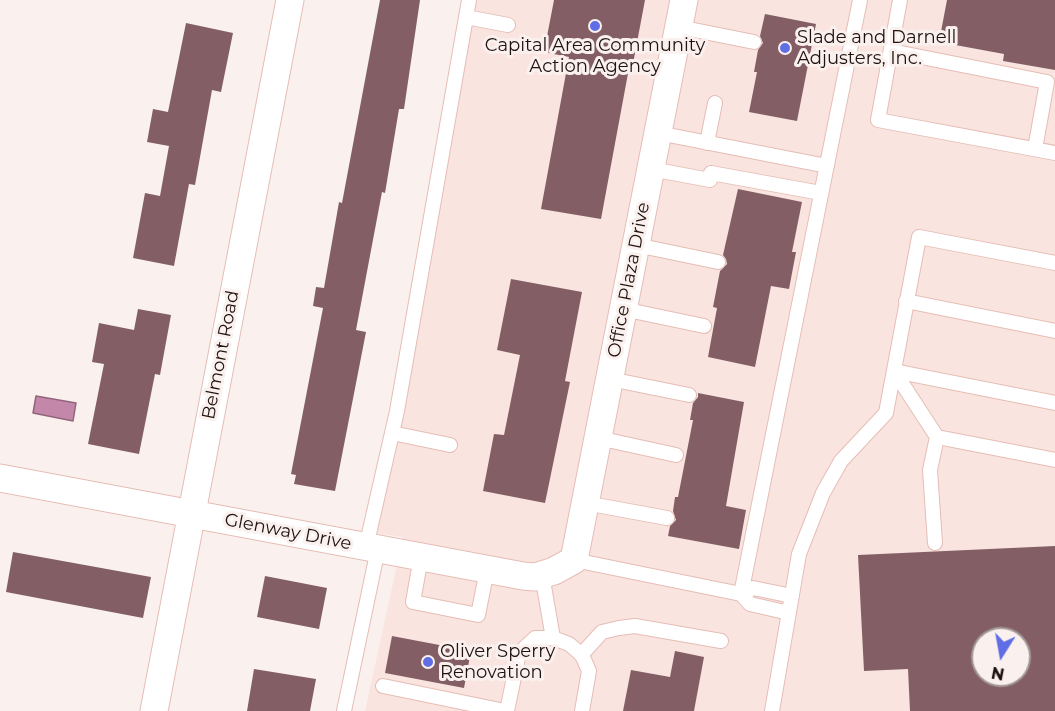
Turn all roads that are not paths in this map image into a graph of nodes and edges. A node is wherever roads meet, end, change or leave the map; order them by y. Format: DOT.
graph roads {
  1 [pos="290,0"];
  2 [pos="469,0"];
  3 [pos="684,0"];
  4 [pos="860,0"];
  5 [pos="900,0"];
  6 [pos="466,17"];
  7 [pos="508,25"];
  8 [pos="679,27"];
  9 [pos="754,42"];
  10 [pos="891,51"];
  11 [pos="715,103"];
  12 [pos="658,134"];
  13 [pos="707,143"];
  14 [pos="1035,149"];
  15 [pos="1055,153"];
  16 [pos="826,166"];
  17 [pos="651,169"];
  18 [pos="821,193"];
  19 [pos="636,245"];
  20 [pos="718,262"];
  21 [pos="1055,263"];
  22 [pos="906,301"];
  23 [pos="623,309"];
  24 [pos="704,326"];
  25 [pos="1055,331"];
  26 [pos="894,371"];
  27 [pos="610,379"];
  28 [pos="688,395"];
  29 [pos="1055,403"];
  30 [pos="392,433"];
  31 [pos="937,437"];
  32 [pos="598,438"];
  33 [pos="450,445"];
  34 [pos="676,455"];
  35 [pos="1055,460"];
  36 [pos="0,478"];
  37 [pos="585,503"];
  38 [pos="191,514"];
  39 [pos="667,518"];
  40 [pos="935,543"];
  41 [pos="372,548"];
  42 [pos="421,557"];
  43 [pos="574,560"];
  44 [pos="487,570"];
  45 [pos="542,575"];
  46 [pos="741,594"];
  47 [pos="792,596"];
  48 [pos="789,613"];
  49 [pos="553,638"];
  50 [pos="721,641"];
  51 [pos="581,655"];
  52 [pos="383,687"];
  53 [pos="153,711"];
  54 [pos="344,711"];
  55 [pos="506,711"];
  56 [pos="582,711"];
  57 [pos="772,711"];
  1 -- 38 [label="street, Belmont Road"];
  2 -- 6 [label="lane"];
  3 -- 8 [label="street, Office Plaza Drive"];
  4 -- 16 [label="lane"];
  5 -- 10 [label="lane"];
  6 -- 7 [label="lane"];
  6 -- 30 [label="lane"];
  8 -- 9 [label="lane"];
  8 -- 12 [label="street, Office Plaza Drive"];
  10 -- 14 [label="lane"];
  10 -- 14 [label="lane"];
  11 -- 13 [label="lane"];
  12 -- 13 [label="lane"];
  12 -- 17 [label="street, Office Plaza Drive"];
  13 -- 16 [label="lane"];
  14 -- 15 [label="lane"];
  16 -- 18 [label="lane"];
  17 -- 18 [label="lane"];
  17 -- 19 [label="street, Office Plaza Drive"];
  18 -- 46 [label="lane"];
  19 -- 20 [label="lane"];
  19 -- 23 [label="street, Office Plaza Drive"];
  21 -- 22 [label="lane"];
  22 -- 25 [label="lane"];
  22 -- 26 [label="lane"];
  23 -- 24 [label="lane"];
  23 -- 27 [label="street, Office Plaza Drive"];
  26 -- 29 [label="lane"];
  26 -- 31 [label="lane"];
  26 -- 47 [label="lane"];
  27 -- 28 [label="lane"];
  27 -- 32 [label="street, Office Plaza Drive"];
  30 -- 33 [label="lane"];
  30 -- 41 [label="lane"];
  31 -- 35 [label="lane"];
  31 -- 40 [label="lane"];
  32 -- 34 [label="lane"];
  32 -- 37 [label="street, Office Plaza Drive"];
  36 -- 38 [label="street, Glenway Drive"];
  37 -- 39 [label="lane"];
  37 -- 43 [label="street, Office Plaza Drive"];
  38 -- 41 [label="street, Glenway Drive"];
  38 -- 53 [label="street, Belmont Road"];
  41 -- 42 [label="street, Glenway Drive"];
  41 -- 54 [label="lane"];
  42 -- 44 [label="street, Glenway Drive"];
  42 -- 44 [label="lane"];
  43 -- 45 [label="street, Glenway Drive"];
  43 -- 46 [label="lane"];
  44 -- 45 [label="street, Glenway Drive"];
  45 -- 49 [label="lane"];
  46 -- 47 [label="lane"];
  46 -- 48 [label="lane"];
  47 -- 48 [label="lane"];
  48 -- 57 [label="lane"];
  49 -- 51 [label="lane"];
  49 -- 55 [label="lane"];
  50 -- 51 [label="lane"];
  51 -- 56 [label="lane"];
  52 -- 55 [label="lane"];
}
